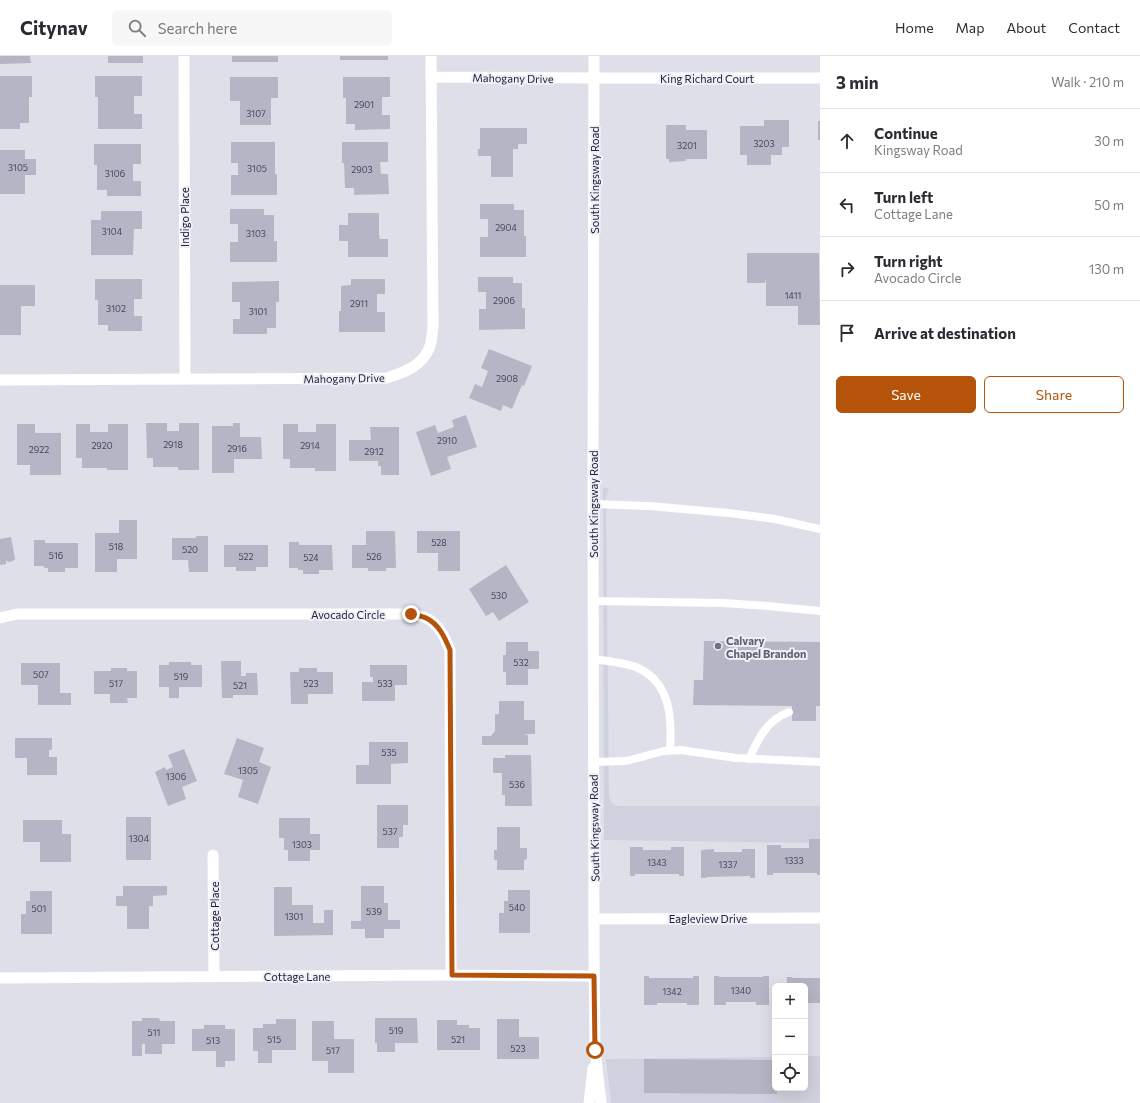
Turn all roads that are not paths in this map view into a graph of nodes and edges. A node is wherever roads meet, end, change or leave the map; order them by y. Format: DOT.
graph roads {
  1 [pos="184,56"];
  2 [pos="432,56"];
  3 [pos="594,56"];
  4 [pos="431,77"];
  5 [pos="594,78"];
  6 [pos="820,78"];
  7 [pos="185,379"];
  8 [pos="0,380"];
  9 [pos="593,504"];
  10 [pos="820,529"];
  11 [pos="593,601"];
  12 [pos="820,611"];
  13 [pos="0,618"];
  14 [pos="593,658"];
  15 [pos="789,712"];
  16 [pos="670,750"];
  17 [pos="749,759"];
  18 [pos="594,762"];
  19 [pos="820,762"];
  20 [pos="214,855"];
  21 [pos="820,918"];
  22 [pos="595,919"];
  23 [pos="452,975"];
  24 [pos="594,976"];
  25 [pos="214,977"];
  26 [pos="0,978"];
  27 [pos="595,1050"];
  28 [pos="589,1103"];
  29 [pos="601,1103"];
  1 -- 7 [label="street, Indigo Place"];
  2 -- 4 [label="street, Mahogany Drive"];
  3 -- 5 [label="street, South Kingsway Road"];
  4 -- 5 [label="street, Mahogany Drive"];
  4 -- 7 [label="street, Mahogany Drive"];
  5 -- 6 [label="street, King Richard Court"];
  5 -- 9 [label="street, South Kingsway Road"];
  7 -- 8 [label="street, Mahogany Drive"];
  9 -- 10 [label="lane"];
  9 -- 11 [label="street, South Kingsway Road"];
  11 -- 12 [label="lane"];
  11 -- 14 [label="street, South Kingsway Road"];
  13 -- 23 [label="street, Avocado Circle"];
  14 -- 16 [label="lane"];
  14 -- 18 [label="street, South Kingsway Road"];
  15 -- 17 [label="lane"];
  16 -- 17 [label="lane"];
  16 -- 18 [label="lane"];
  17 -- 19 [label="lane"];
  18 -- 22 [label="street, South Kingsway Road"];
  20 -- 25 [label="street, Cottage Place"];
  21 -- 22 [label="street, Eagleview Drive"];
  22 -- 24 [label="street, South Kingsway Road"];
  23 -- 24 [label="street, Cottage Lane"];
  23 -- 25 [label="street, Cottage Lane"];
  24 -- 27 [label="street, South Kingsway Road"];
  25 -- 26 [label="street, Cottage Lane"];
  27 -- 28 [label="street"];
  27 -- 29 [label="street"];
}
